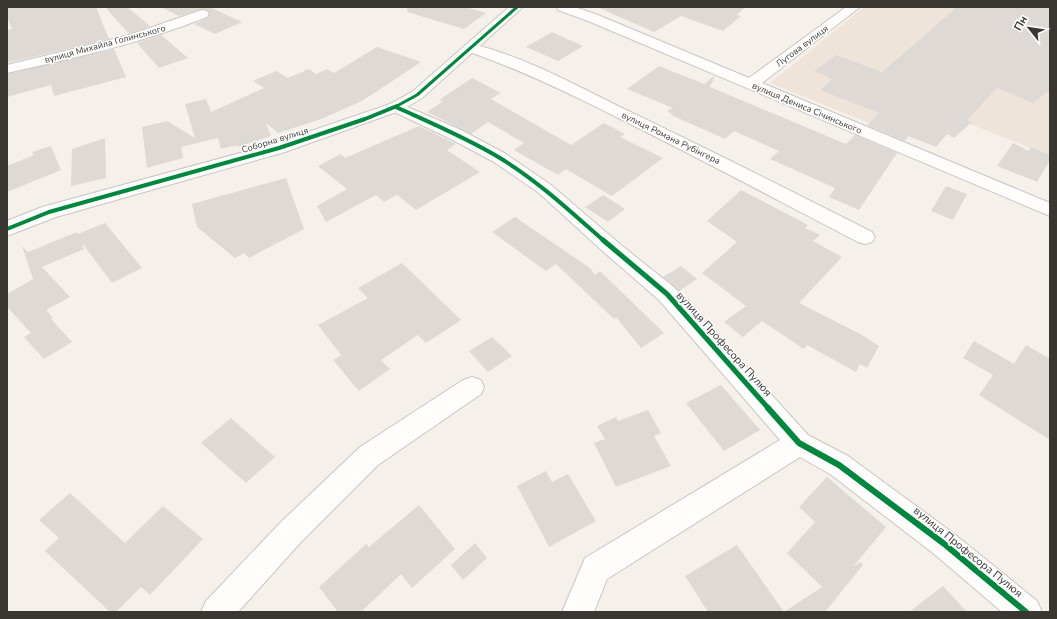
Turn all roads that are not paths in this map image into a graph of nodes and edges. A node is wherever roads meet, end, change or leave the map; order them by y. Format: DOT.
graph roads {
  1 [pos="517,7"];
  2 [pos="563,7"];
  3 [pos="854,7"];
  4 [pos="202,14"];
  5 [pos="472,48"];
  6 [pos="7,69"];
  7 [pos="751,84"];
  8 [pos="396,107"];
  9 [pos="1050,210"];
  10 [pos="7,229"];
  11 [pos="866,237"];
  12 [pos="472,387"];
  13 [pos="798,442"];
  14 [pos="217,612"];
  15 [pos="578,612"];
  16 [pos="1026,612"];
  1 -- 5 [label="street, Соборна вулиця"];
  2 -- 7 [label="street, вулиця Дениса Січинського"];
  3 -- 7 [label="street, Лугова вулиця"];
  4 -- 6 [label="street, вулиця Михайла Голинського"];
  5 -- 8 [label="street, Соборна вулиця"];
  5 -- 11 [label="street, вулиця Романа Рубінгера"];
  7 -- 9 [label="street, вулиця Дениса Січинського"];
  8 -- 10 [label="street, Соборна вулиця"];
  8 -- 13 [label="street, вулиця Професора Пулюя"];
  12 -- 14 [label="street"];
  13 -- 15 [label="street"];
  13 -- 16 [label="street, вулиця Професора Пулюя"];
}
